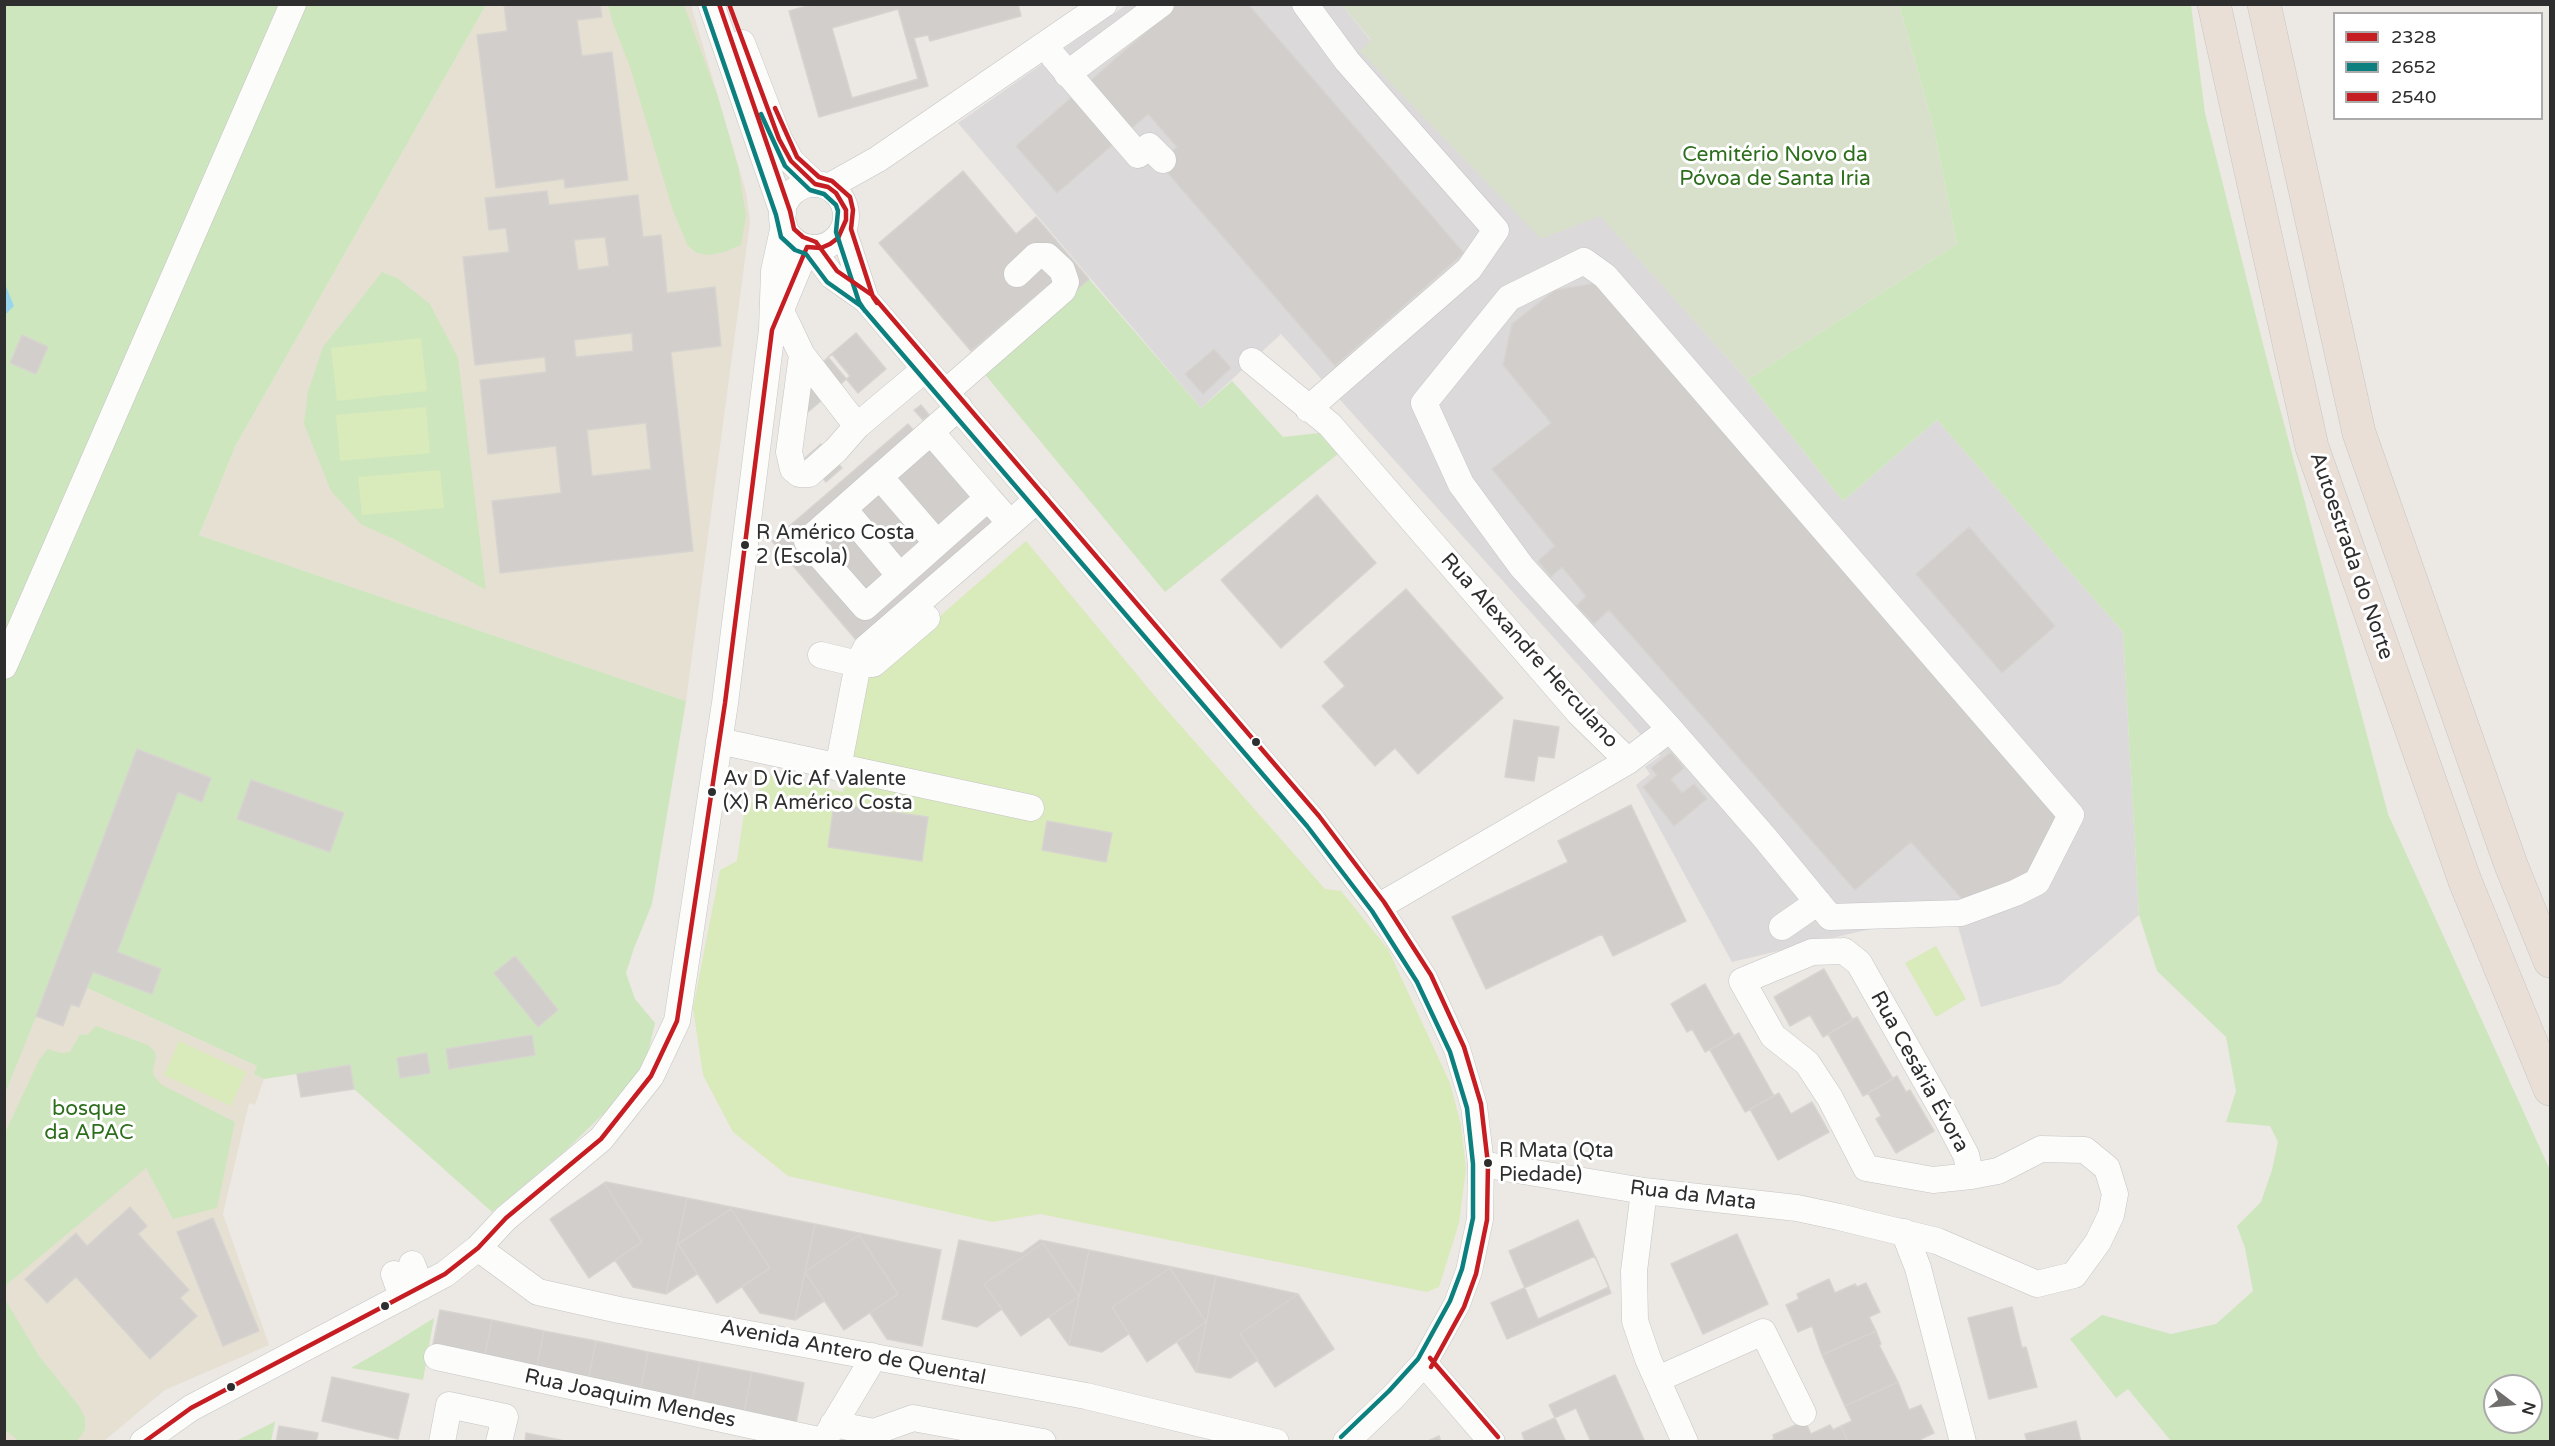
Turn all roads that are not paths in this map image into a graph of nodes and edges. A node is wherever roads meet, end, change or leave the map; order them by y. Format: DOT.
graph roads {
  1 [pos="294,4"];
  2 [pos="711,4"];
  3 [pos="729,4"];
  4 [pos="1104,4"];
  5 [pos="1161,4"];
  6 [pos="1305,4"];
  7 [pos="2214,4"];
  8 [pos="2264,4"];
  9 [pos="878,159"];
  10 [pos="1163,160"];
  11 [pos="822,186"];
  12 [pos="783,219"];
  13 [pos="845,220"];
  14 [pos="809,248"];
  15 [pos="1017,274"];
  16 [pos="866,300"];
  17 [pos="776,321"];
  18 [pos="802,355"];
  19 [pos="1252,361"];
  20 [pos="926,369"];
  21 [pos="953,400"];
  22 [pos="1308,409"];
  23 [pos="856,426"];
  24 [pos="931,432"];
  25 [pos="880,477"];
  26 [pos="988,498"];
  27 [pos="1038,499"];
  28 [pos="844,509"];
  29 [pos="1010,523"];
  30 [pos="937,543"];
  31 [pos="900,576"];
  32 [pos="975,576"];
  33 [pos="821,655"];
  34 [pos="858,664"];
  35 [pos="4,666"];
  36 [pos="1670,729"];
  37 [pos="719,741"];
  38 [pos="1628,761"];
  39 [pos="838,768"];
  40 [pos="1031,808"];
  41 [pos="1818,902"];
  42 [pos="1378,907"];
  43 [pos="1782,927"];
  44 [pos="2550,961"];
  45 [pos="2550,1089"];
  46 [pos="1482,1164"];
  47 [pos="1971,1176"];
  48 [pos="1644,1191"];
  49 [pos="1904,1232"];
  50 [pos="478,1248"];
  51 [pos="872,1356"];
  52 [pos="437,1357"];
  53 [pos="1424,1364"];
  54 [pos="1658,1378"];
  55 [pos="1803,1413"];
  56 [pos="826,1436"];
  57 [pos="1229,1436"];
  58 [pos="1961,1441"];
  59 [pos="142,1442"];
  60 [pos="442,1442"];
  61 [pos="499,1442"];
  62 [pos="1043,1442"];
  63 [pos="1276,1442"];
  64 [pos="1346,1442"];
  65 [pos="1492,1442"];
  66 [pos="1685,1442"];
  1 -- 35 [label="street"];
  2 -- 12 [label="street"];
  3 -- 11 [label="street"];
  4 -- 9 [label="street"];
  5 -- 10 [label="street"];
  6 -- 22 [label="street"];
  7 -- 45 [label="highway, Autoestrada do Norte"];
  8 -- 44 [label="highway"];
  9 -- 11 [label="street"];
  9 -- 13 [label="street"];
  11 -- 12 [label="street"];
  11 -- 13 [label="street"];
  12 -- 14 [label="street"];
  12 -- 17 [label="street"];
  13 -- 14 [label="street"];
  13 -- 16 [label="street"];
  14 -- 16 [label="street"];
  14 -- 17 [label="street"];
  15 -- 21 [label="street"];
  16 -- 20 [label="street"];
  17 -- 18 [label="street"];
  17 -- 37 [label="street"];
  18 -- 23 [label="street"];
  18 -- 23 [label="street"];
  19 -- 22 [label="street, Rua Alexandre Herculano"];
  20 -- 21 [label="street"];
  20 -- 23 [label="street"];
  21 -- 24 [label="street"];
  21 -- 27 [label="street"];
  22 -- 38 [label="street, Rua Alexandre Herculano"];
  24 -- 25 [label="street"];
  24 -- 26 [label="street"];
  25 -- 28 [label="street"];
  25 -- 30 [label="street"];
  26 -- 29 [label="street"];
  26 -- 30 [label="street"];
  27 -- 29 [label="street"];
  27 -- 42 [label="street"];
  28 -- 31 [label="street"];
  28 -- 31 [label="street"];
  29 -- 34 [label="street"];
  30 -- 31 [label="street"];
  32 -- 34 [label="street"];
  33 -- 34 [label="street"];
  34 -- 39 [label="street"];
  36 -- 38 [label="street"];
  36 -- 41 [label="street"];
  36 -- 41 [label="street"];
  37 -- 39 [label="street"];
  37 -- 50 [label="street"];
  38 -- 42 [label="street, Rua Alexandre Herculano"];
  39 -- 40 [label="street"];
  41 -- 43 [label="street"];
  42 -- 46 [label="street"];
  46 -- 48 [label="street, Rua da Mata"];
  46 -- 53 [label="street"];
  47 -- 47 [label="street, Rua Cesária Évora"];
  47 -- 49 [label="street, Rua da Mata"];
  48 -- 49 [label="street, Rua da Mata"];
  48 -- 54 [label="street"];
  49 -- 58 [label="street"];
  50 -- 51 [label="street, Avenida Antero de Quental"];
  50 -- 59 [label="street"];
  51 -- 56 [label="street"];
  51 -- 57 [label="street, Avenida Antero de Quental"];
  52 -- 56 [label="street, Rua Joaquim Mendes"];
  53 -- 64 [label="street"];
  53 -- 65 [label="street"];
  54 -- 55 [label="street"];
  54 -- 66 [label="street"];
  56 -- 62 [label="street, Rua Joaquim Mendes"];
  57 -- 63 [label="street, Avenida Antero de Quental"];
  60 -- 61 [label="street"];
}
